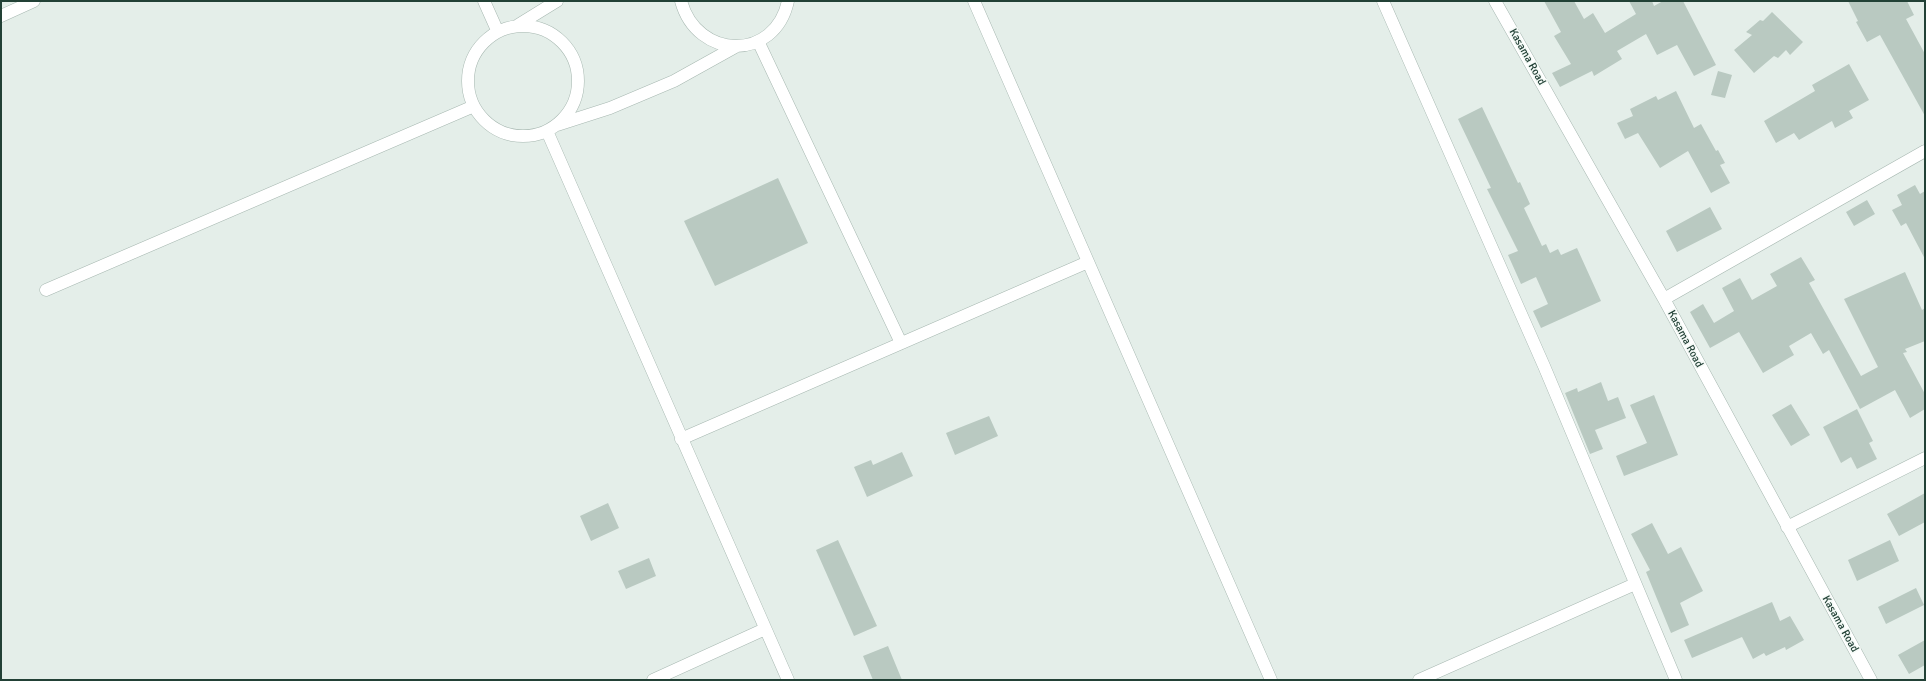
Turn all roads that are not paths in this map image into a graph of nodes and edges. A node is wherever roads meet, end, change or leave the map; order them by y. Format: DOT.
graph roads {
  1 [pos="34,1"];
  2 [pos="484,1"];
  3 [pos="557,1"];
  4 [pos="681,1"];
  5 [pos="788,1"];
  6 [pos="974,1"];
  7 [pos="1383,1"];
  8 [pos="1496,1"];
  9 [pos="1,16"];
  10 [pos="518,25"];
  11 [pos="497,30"];
  12 [pos="758,41"];
  13 [pos="737,46"];
  14 [pos="474,106"];
  15 [pos="551,128"];
  16 [pos="1925,151"];
  17 [pos="1088,262"];
  18 [pos="46,290"];
  19 [pos="1664,299"];
  20 [pos="901,343"];
  21 [pos="681,439"];
  22 [pos="1925,458"];
  23 [pos="1787,527"];
  24 [pos="1635,584"];
  25 [pos="765,628"];
  26 [pos="653,680"];
  27 [pos="788,680"];
  28 [pos="1271,680"];
  29 [pos="1419,680"];
  30 [pos="1676,680"];
  31 [pos="1871,680"];
  1 -- 9 [label="street"];
  2 -- 11 [label="street"];
  3 -- 10 [label="street"];
  4 -- 13 [label="street"];
  5 -- 12 [label="street"];
  6 -- 17 [label="street"];
  7 -- 24 [label="street"];
  8 -- 19 [label="street, Kasama Road"];
  10 -- 11 [label="street"];
  10 -- 15 [label="street"];
  11 -- 14 [label="street"];
  12 -- 13 [label="street"];
  12 -- 20 [label="street"];
  13 -- 15 [label="street"];
  14 -- 15 [label="street"];
  14 -- 18 [label="street"];
  15 -- 21 [label="street"];
  16 -- 19 [label="street"];
  17 -- 20 [label="street"];
  17 -- 28 [label="street"];
  19 -- 23 [label="street, Kasama Road"];
  20 -- 21 [label="street"];
  21 -- 25 [label="street"];
  22 -- 23 [label="street"];
  23 -- 31 [label="street, Kasama Road"];
  24 -- 29 [label="street"];
  24 -- 30 [label="street"];
  25 -- 26 [label="street"];
  25 -- 27 [label="street"];
}
